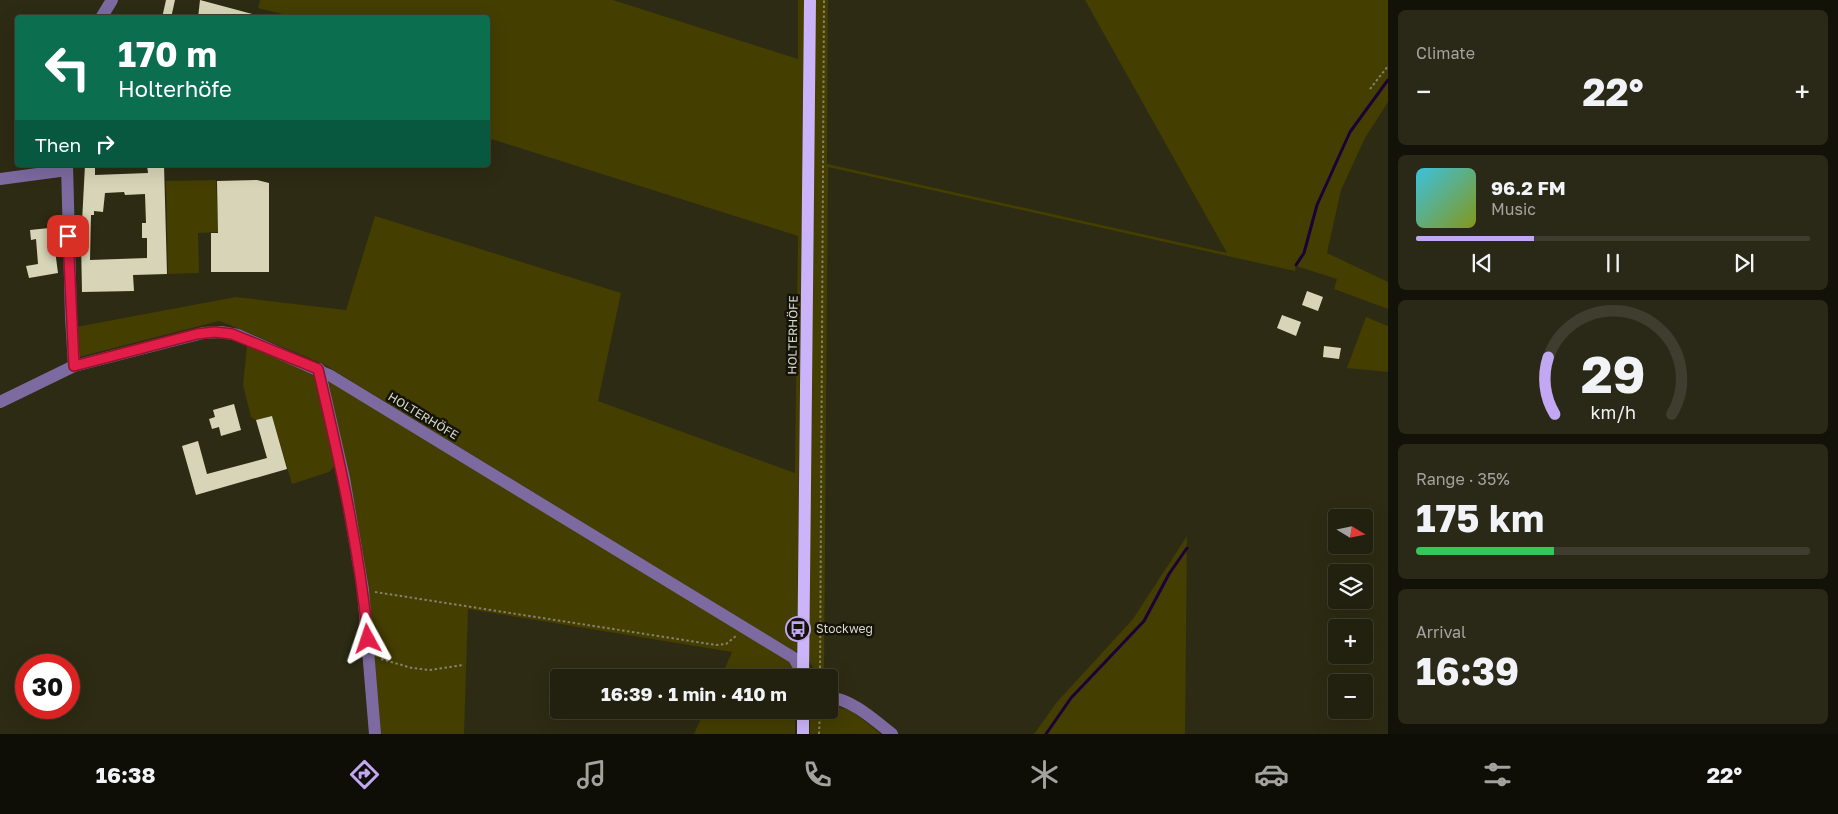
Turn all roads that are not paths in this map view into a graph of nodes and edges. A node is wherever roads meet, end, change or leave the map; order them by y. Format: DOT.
graph roads {
  1 [pos="112,0"];
  2 [pos="810,0"];
  3 [pos="103,15"];
  4 [pos="67,168"];
  5 [pos="0,179"];
  6 [pos="74,366"];
  7 [pos="318,369"];
  8 [pos="0,402"];
  9 [pos="800,669"];
  10 [pos="804,669"];
  11 [pos="838,698"];
  12 [pos="803,719"];
  13 [pos="375,734"];
  14 [pos="803,734"];
  15 [pos="892,734"];
  1 -- 3 [label="street"];
  2 -- 10 [label="main road, HOLTERHÖFE"];
  4 -- 5 [label="street"];
  4 -- 6 [label="street"];
  6 -- 7 [label="street, HOLTERHÖFE"];
  6 -- 8 [label="street, HOLTERHÖFE"];
  7 -- 9 [label="street, HOLTERHÖFE"];
  7 -- 13 [label="street"];
  11 -- 15 [label="street"];
  12 -- 14 [label="main road"];
}
